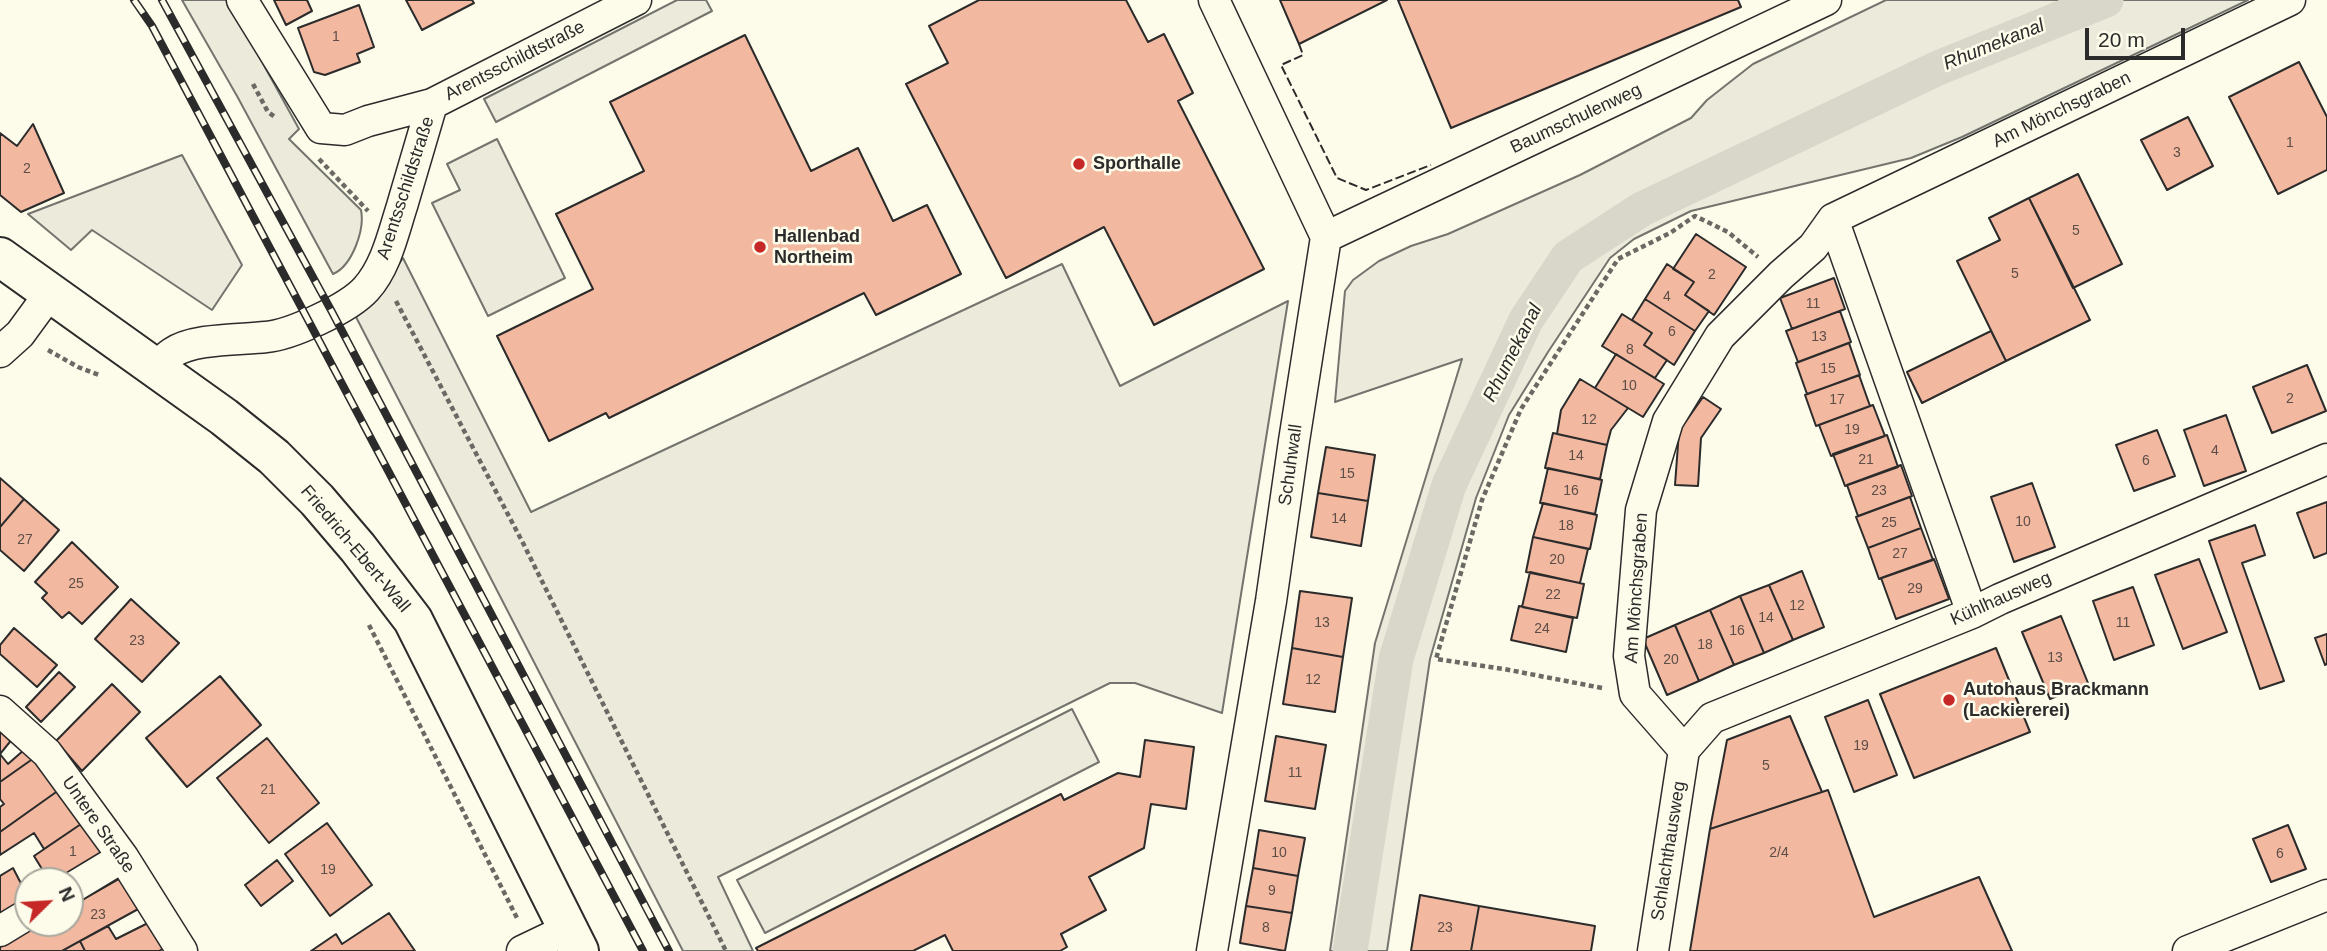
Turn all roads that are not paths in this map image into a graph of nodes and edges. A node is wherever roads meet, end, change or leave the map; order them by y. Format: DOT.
graph roads {
  1 [pos="242,0"];
  2 [pos="636,0"];
  3 [pos="1214,0"];
  4 [pos="1826,0"];
  5 [pos="2290,0"];
  6 [pos="432,104"];
  7 [pos="1833,219"];
  8 [pos="1326,237"];
  9 [pos="0,257"];
  10 [pos="50,293"];
  11 [pos="10,343"];
  12 [pos="156,368"];
  13 [pos="2327,459"];
  14 [pos="1972,613"];
  15 [pos="0,711"];
  16 [pos="1684,750"];
  17 [pos="122,857"];
  18 [pos="84,880"];
  19 [pos="2327,895"];
  20 [pos="573,940"];
  21 [pos="527,949"];
  22 [pos="182,951"];
  23 [pos="1212,951"];
  24 [pos="1653,951"];
  25 [pos="2188,951"];
  1 -- 6 [label="street, Arentsschildtstraße"];
  2 -- 6 [label="street, Arentsschildtstraße"];
  3 -- 8 [label="street"];
  4 -- 8 [label="street, Baumschulenweg"];
  5 -- 7 [label="street, Am Mönchsgraben"];
  6 -- 12 [label="street, Arentsschildstraße"];
  7 -- 14 [label="street"];
  7 -- 16 [label="street, Am Mönchsgraben"];
  8 -- 23 [label="street, Schuhwall"];
  9 -- 10 [label="main road, Friedrich-Ebert-Wall"];
  10 -- 11 [label="street"];
  10 -- 12 [label="main road, Friedrich-Ebert-Wall"];
  12 -- 20 [label="main road, Friedrich-Ebert-Wall"];
  13 -- 14 [label="street, Kühlhausweg"];
  14 -- 16 [label="street, Kühlhausweg"];
  15 -- 17 [label="street, Untere Straße"];
  16 -- 24 [label="street, Schlachthausweg"];
  17 -- 18 [label="street"];
  17 -- 22 [label="street, Untere Straße"];
  19 -- 25 [label="street"];
  20 -- 21 [label="street"];
}
